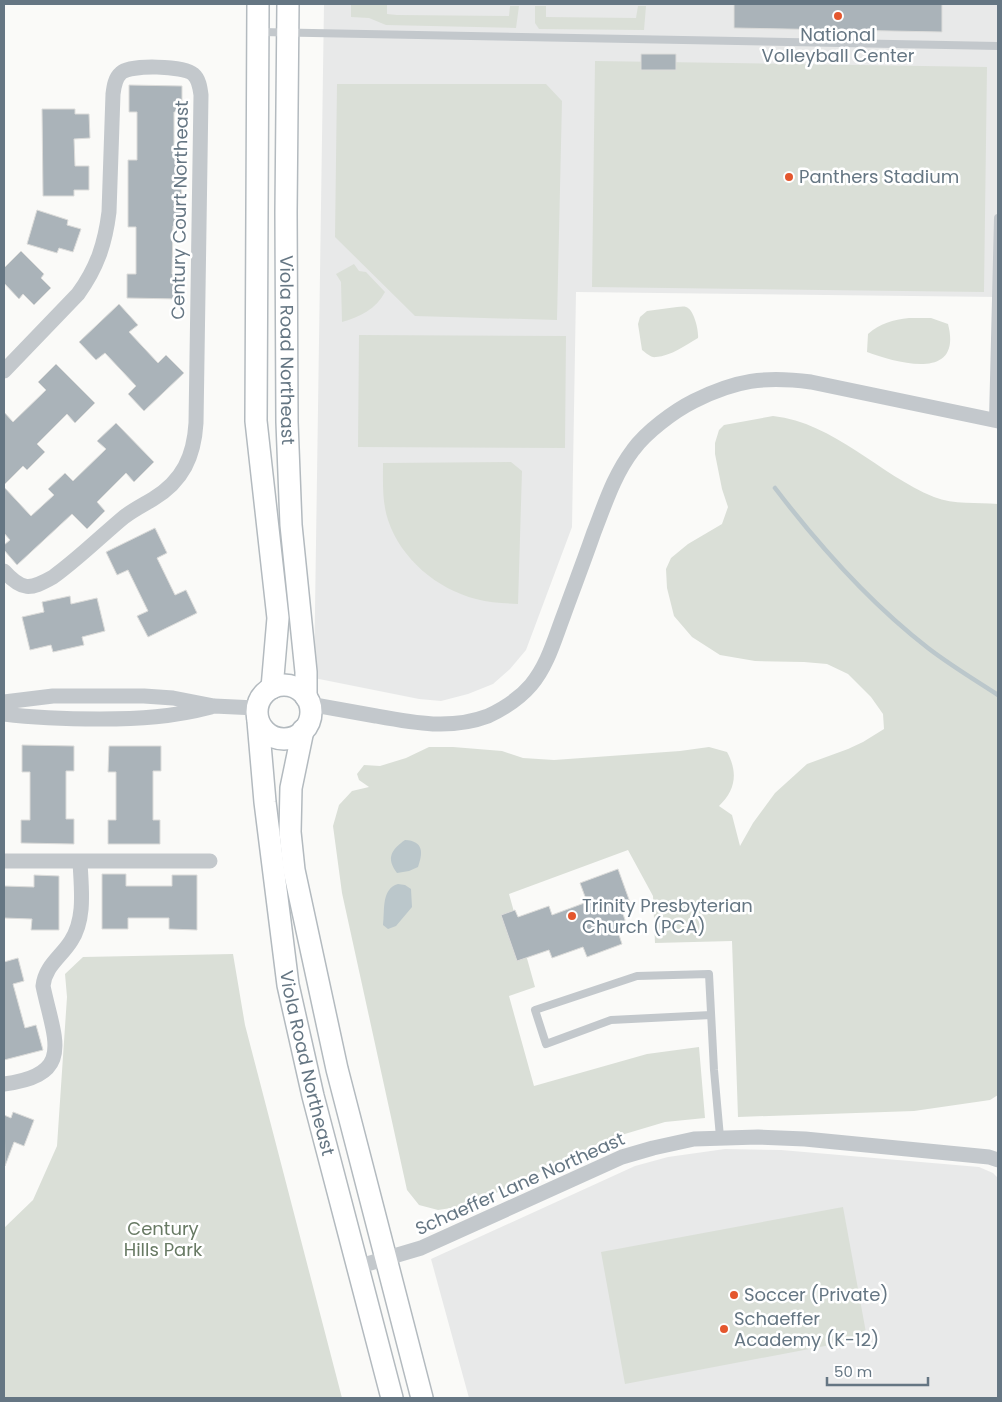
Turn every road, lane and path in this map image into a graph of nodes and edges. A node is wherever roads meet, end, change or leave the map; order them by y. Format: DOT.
graph roads {
  1 [pos="258,4"];
  2 [pos="288,4"];
  3 [pos="258,32"];
  4 [pos="288,32"];
  5 [pos="998,46"];
  6 [pos="998,218"];
  7 [pos="4,370"];
  8 [pos="996,421"];
  9 [pos="4,571"];
  10 [pos="272,688"];
  11 [pos="308,700"];
  12 [pos="4,702"];
  13 [pos="214,706"];
  14 [pos="4,714"];
  15 [pos="258,714"];
  16 [pos="304,730"];
  17 [pos="4,861"];
  18 [pos="210,861"];
  19 [pos="80,862"];
  20 [pos="711,1015"];
  21 [pos="4,1084"];
  22 [pos="720,1137"];
  23 [pos="998,1160"];
  24 [pos="387,1259"];
  25 [pos="357,1267"];
  26 [pos="392,1398"];
  27 [pos="422,1398"];
  1 -- 3 [label="main road, Viola Road Northeast"];
  2 -- 4 [label="main road, Viola Road Northeast"];
  3 -- 4 [label="lane"];
  3 -- 10 [label="main road, Viola Road Northeast"];
  4 -- 5 [label="lane"];
  4 -- 11 [label="main road, Viola Road Northeast"];
  6 -- 8 [label="lane"];
  7 -- 9 [label="street, Century Court Northeast"];
  8 -- 11 [label="street"];
  10 -- 11 [label="main road"];
  10 -- 15 [label="main road"];
  11 -- 16 [label="main road"];
  12 -- 13 [label="street"];
  13 -- 14 [label="street"];
  13 -- 15 [label="street"];
  15 -- 16 [label="main road"];
  15 -- 25 [label="main road, Viola Road Northeast"];
  16 -- 24 [label="main road, Viola Road Northeast"];
  17 -- 19 [label="street"];
  18 -- 19 [label="street"];
  19 -- 21 [label="street"];
  20 -- 20 [label="lane"];
  20 -- 22 [label="lane"];
  22 -- 23 [label="street, Schaeffer Lane Northeast"];
  22 -- 24 [label="street, Schaeffer Lane Northeast"];
  24 -- 25 [label="street, Schaeffer Lane Northeast"];
  24 -- 27 [label="main road, Viola Road Northeast"];
  25 -- 26 [label="main road, Viola Road Northeast"];
}
